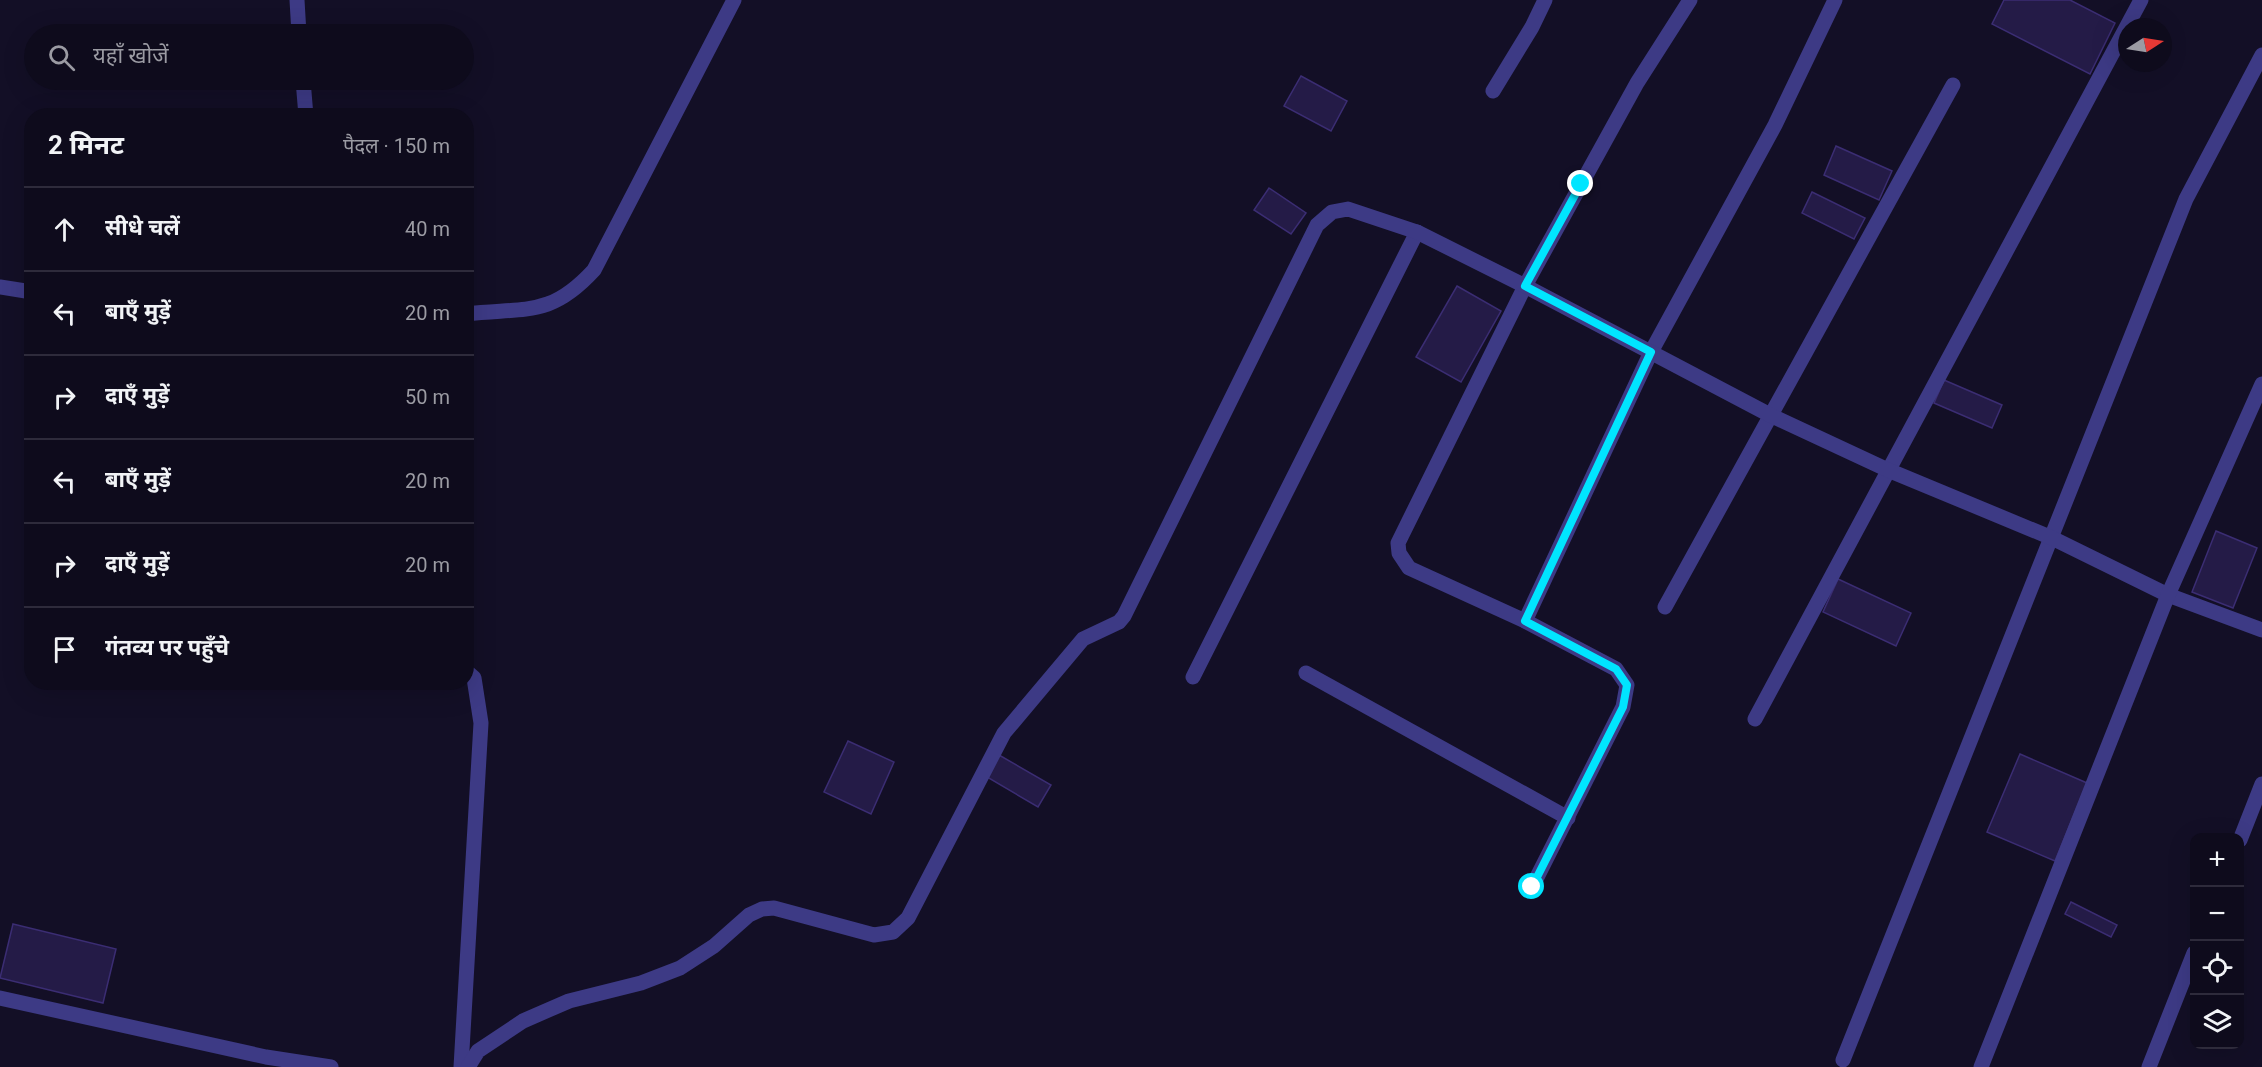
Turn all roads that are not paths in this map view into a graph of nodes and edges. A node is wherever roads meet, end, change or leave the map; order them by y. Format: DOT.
graph roads {
  1 [pos="297,0"];
  2 [pos="734,0"];
  3 [pos="1545,0"];
  4 [pos="1690,0"];
  5 [pos="1834,0"];
  6 [pos="2141,0"];
  7 [pos="298,24"];
  8 [pos="2262,55"];
  9 [pos="1953,85"];
  10 [pos="304,90"];
  11 [pos="1493,92"];
  12 [pos="305,108"];
  13 [pos="1417,232"];
  14 [pos="1525,286"];
  15 [pos="0,287"];
  16 [pos="24,291"];
  17 [pos="474,313"];
  18 [pos="1651,352"];
  19 [pos="2262,384"];
  20 [pos="1770,415"];
  21 [pos="1888,470"];
  22 [pos="2052,538"];
  23 [pos="2168,595"];
  24 [pos="1665,607"];
  25 [pos="1525,621"];
  26 [pos="2262,630"];
  27 [pos="1306,673"];
  28 [pos="1193,677"];
  29 [pos="474,678"];
  30 [pos="1755,719"];
  31 [pos="2262,784"];
  32 [pos="1568,818"];
  33 [pos="2243,833"];
  34 [pos="1532,887"];
  35 [pos="2190,963"];
  36 [pos="0,998"];
  37 [pos="1842,1060"];
  38 [pos="331,1067"];
  39 [pos="460,1067"];
  40 [pos="468,1067"];
  41 [pos="1982,1067"];
  42 [pos="2149,1067"];
  1 -- 7 [label="street"];
  2 -- 17 [label="street"];
  3 -- 11 [label="street"];
  4 -- 14 [label="street"];
  5 -- 18 [label="street"];
  6 -- 21 [label="street"];
  8 -- 22 [label="street"];
  9 -- 20 [label="street"];
  10 -- 12 [label="street"];
  13 -- 14 [label="street"];
  13 -- 28 [label="street"];
  13 -- 40 [label="street"];
  14 -- 18 [label="street"];
  14 -- 25 [label="street"];
  15 -- 16 [label="street"];
  18 -- 20 [label="street"];
  18 -- 25 [label="street"];
  19 -- 23 [label="street"];
  20 -- 21 [label="street"];
  20 -- 24 [label="street"];
  21 -- 22 [label="street"];
  21 -- 30 [label="street"];
  22 -- 23 [label="street"];
  22 -- 37 [label="street"];
  23 -- 26 [label="street"];
  23 -- 41 [label="street"];
  25 -- 32 [label="street"];
  27 -- 32 [label="street"];
  29 -- 39 [label="street"];
  31 -- 33 [label="street"];
  32 -- 34 [label="street"];
  35 -- 42 [label="street"];
  36 -- 38 [label="street"];
}
